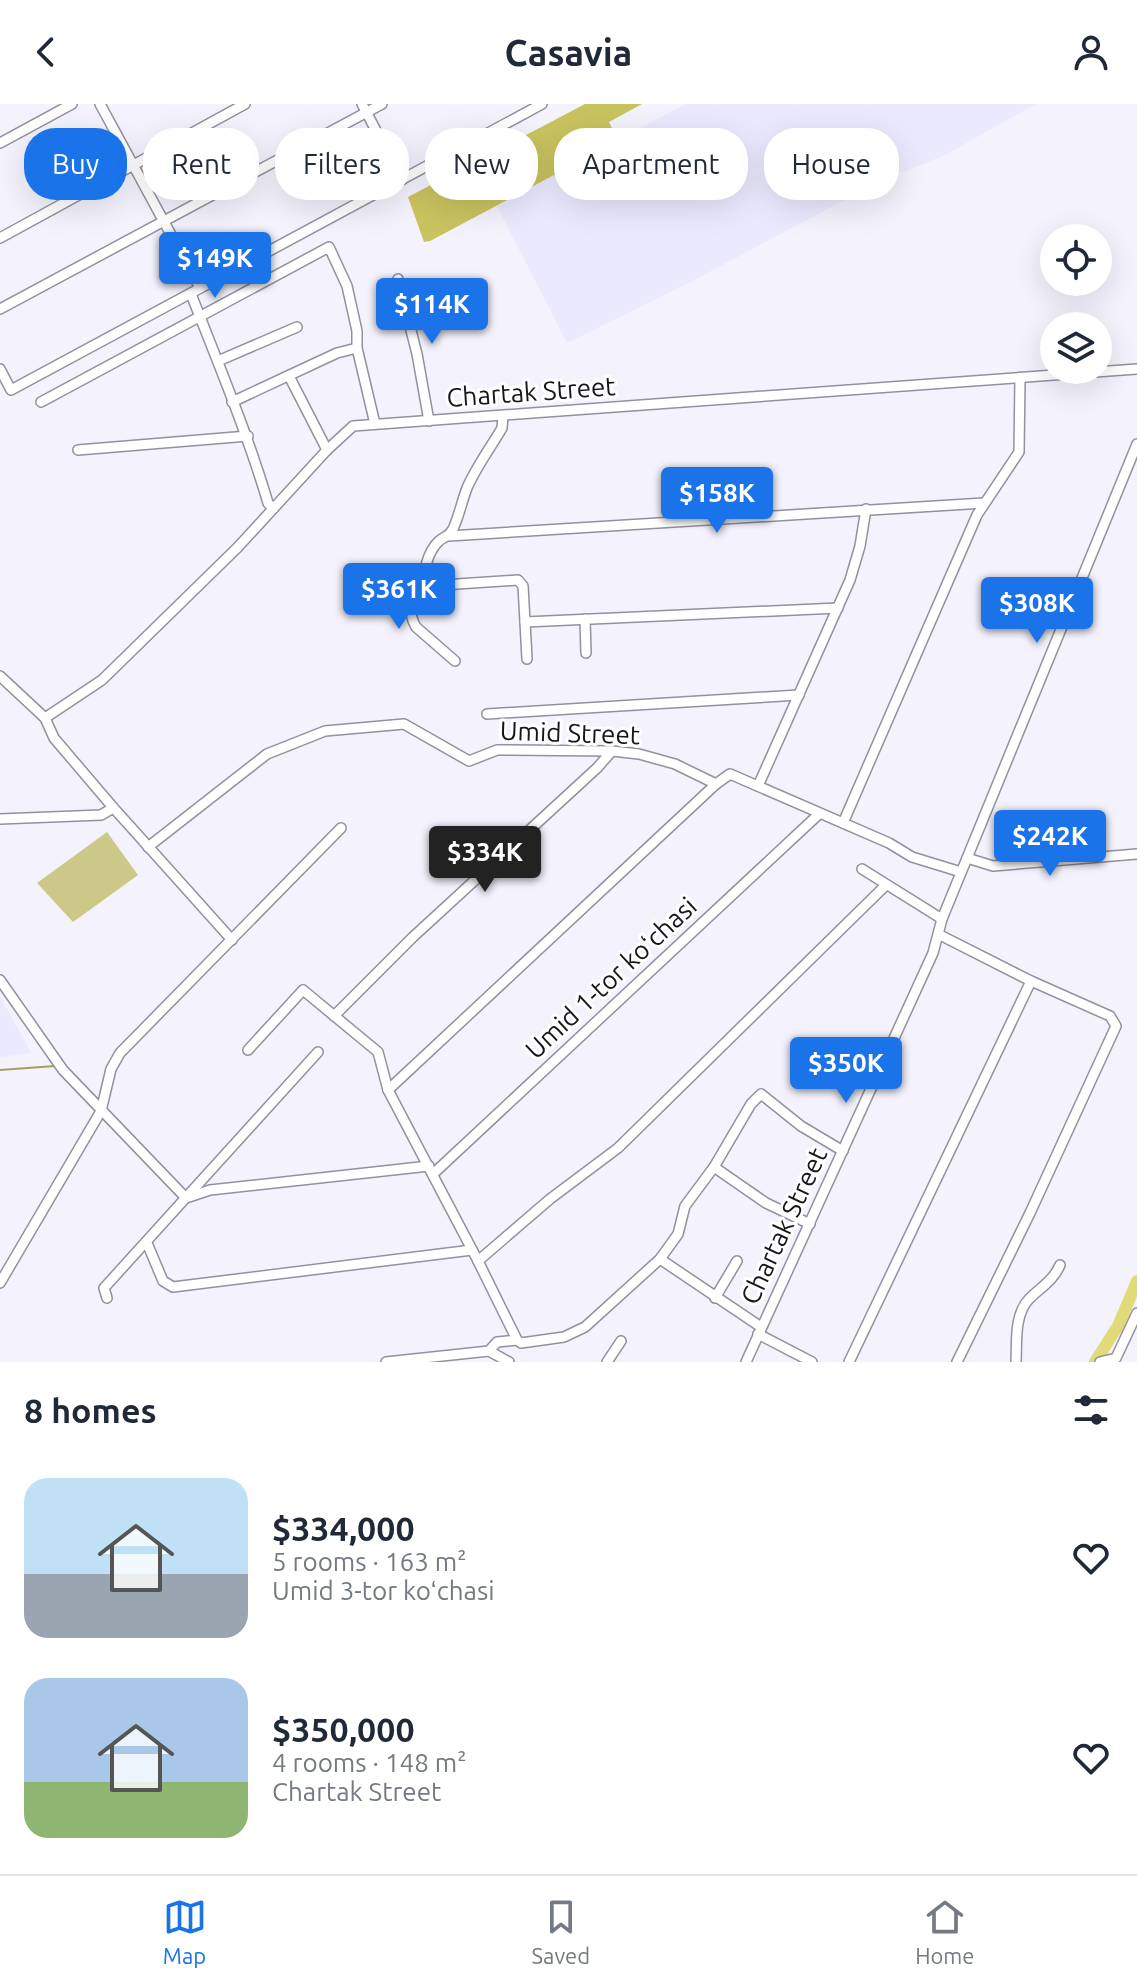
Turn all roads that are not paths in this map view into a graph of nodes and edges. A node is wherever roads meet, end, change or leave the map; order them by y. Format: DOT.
graph roads {
  1 [pos="48,104"];
  2 [pos="72,104"];
  3 [pos="100,104"];
  4 [pos="245,104"];
  5 [pos="382,104"];
  6 [pos="542,104"];
  7 [pos="364,108"];
  8 [pos="53,114"];
  9 [pos="375,128"];
  10 [pos="0,143"];
  11 [pos="134,165"];
  12 [pos="409,176"];
  13 [pos="365,200"];
  14 [pos="165,220"];
  15 [pos="0,238"];
  16 [pos="398,279"];
  17 [pos="196,291"];
  18 [pos="0,309"];
  19 [pos="200,317"];
  20 [pos="297,327"];
  21 [pos="357,348"];
  22 [pos="218,361"];
  23 [pos="0,369"];
  24 [pos="1137,369"];
  25 [pos="289,376"];
  26 [pos="1020,379"];
  27 [pos="41,402"];
  28 [pos="232,402"];
  29 [pos="503,416"];
  30 [pos="429,421"];
  31 [pos="375,424"];
  32 [pos="248,436"];
  33 [pos="1137,444"];
  34 [pos="78,450"];
  35 [pos="327,450"];
  36 [pos="984,503"];
  37 [pos="273,509"];
  38 [pos="866,509"];
  39 [pos="449,536"];
  40 [pos="423,580"];
  41 [pos="838,608"];
  42 [pos="585,619"];
  43 [pos="525,622"];
  44 [pos="586,653"];
  45 [pos="527,659"];
  46 [pos="455,661"];
  47 [pos="0,676"];
  48 [pos="799,695"];
  49 [pos="487,714"];
  50 [pos="45,718"];
  51 [pos="612,751"];
  52 [pos="716,784"];
  53 [pos="758,786"];
  54 [pos="113,808"];
  55 [pos="819,814"];
  56 [pos="0,819"];
  57 [pos="843,823"];
  58 [pos="341,828"];
  59 [pos="148,847"];
  60 [pos="1137,854"];
  61 [pos="967,858"];
  62 [pos="862,869"];
  63 [pos="961,872"];
  64 [pos="886,885"];
  65 [pos="942,919"];
  66 [pos="940,935"];
  67 [pos="232,940"];
  68 [pos="0,980"];
  69 [pos="1031,981"];
  70 [pos="334,1016"];
  71 [pos="248,1050"];
  72 [pos="318,1052"];
  73 [pos="388,1090"];
  74 [pos="101,1111"];
  75 [pos="843,1151"];
  76 [pos="714,1167"];
  77 [pos="431,1170"];
  78 [pos="186,1198"];
  79 [pos="810,1224"];
  80 [pos="147,1243"];
  81 [pos="472,1250"];
  82 [pos="660,1259"];
  83 [pos="478,1261"];
  84 [pos="737,1261"];
  85 [pos="1060,1265"];
  86 [pos="0,1283"];
  87 [pos="107,1298"];
  88 [pos="715,1298"];
  89 [pos="1137,1313"];
  90 [pos="760,1331"];
  91 [pos="517,1340"];
  92 [pos="621,1341"];
  93 [pos="489,1351"];
  94 [pos="414,1361"];
  95 [pos="386,1362"];
  96 [pos="509,1362"];
  97 [pos="607,1362"];
  98 [pos="746,1362"];
  99 [pos="812,1362"];
  100 [pos="849,1362"];
  101 [pos="957,1362"];
  102 [pos="1016,1362"];
  103 [pos="1100,1362"];
  1 -- 8 [label="street"];
  2 -- 8 [label="street"];
  3 -- 11 [label="street"];
  4 -- 11 [label="street"];
  5 -- 7 [label="street"];
  6 -- 12 [label="street"];
  7 -- 9 [label="street"];
  7 -- 14 [label="street"];
  8 -- 10 [label="street"];
  11 -- 14 [label="street"];
  11 -- 15 [label="street"];
  13 -- 17 [label="street"];
  14 -- 17 [label="street"];
  14 -- 18 [label="street"];
  16 -- 30 [label="street"];
  17 -- 19 [label="street"];
  17 -- 23 [label="street"];
  19 -- 21 [label="street"];
  19 -- 22 [label="street"];
  19 -- 27 [label="street"];
  20 -- 22 [label="street"];
  21 -- 25 [label="street"];
  21 -- 31 [label="street"];
  22 -- 28 [label="street"];
  24 -- 26 [label="street, Chartak Street"];
  25 -- 28 [label="street"];
  25 -- 35 [label="street"];
  26 -- 29 [label="street, Chartak Street"];
  26 -- 36 [label="street"];
  28 -- 32 [label="street"];
  29 -- 30 [label="street, Chartak Street"];
  29 -- 39 [label="street"];
  30 -- 31 [label="street, Chartak Street"];
  31 -- 35 [label="street, Chartak Street"];
  32 -- 34 [label="street"];
  32 -- 37 [label="street"];
  33 -- 61 [label="street, Chartak Street"];
  35 -- 37 [label="street, Chartak Street"];
  36 -- 38 [label="street"];
  36 -- 57 [label="street"];
  37 -- 50 [label="street, Chartak Street"];
  38 -- 39 [label="street"];
  38 -- 41 [label="street"];
  39 -- 40 [label="street"];
  40 -- 43 [label="street"];
  40 -- 46 [label="street"];
  41 -- 42 [label="street"];
  41 -- 48 [label="street"];
  42 -- 43 [label="street"];
  42 -- 44 [label="street"];
  43 -- 45 [label="street"];
  47 -- 50 [label="street"];
  48 -- 49 [label="street"];
  48 -- 53 [label="street"];
  50 -- 54 [label="street"];
  51 -- 52 [label="street, Umid Street"];
  51 -- 59 [label="street, Umid Street"];
  51 -- 70 [label="street"];
  52 -- 53 [label="street, Umid Street"];
  52 -- 73 [label="street"];
  53 -- 55 [label="street, Umid Street"];
  54 -- 56 [label="street"];
  54 -- 59 [label="street"];
  55 -- 57 [label="street, Umid Street"];
  55 -- 77 [label="street, Umid 1-tor koʻchasi"];
  57 -- 63 [label="street, Umid Street"];
  58 -- 67 [label="street"];
  59 -- 67 [label="street"];
  60 -- 61 [label="street"];
  61 -- 63 [label="street, Chartak Street"];
  62 -- 64 [label="street"];
  63 -- 65 [label="street, Chartak Street"];
  64 -- 65 [label="street"];
  64 -- 83 [label="street"];
  65 -- 66 [label="street, Chartak Street"];
  66 -- 69 [label="street"];
  66 -- 75 [label="street, Chartak Street"];
  67 -- 74 [label="street"];
  68 -- 74 [label="street"];
  69 -- 100 [label="street"];
  69 -- 101 [label="street"];
  70 -- 71 [label="street"];
  70 -- 73 [label="street"];
  72 -- 78 [label="street"];
  73 -- 77 [label="street"];
  74 -- 78 [label="street"];
  74 -- 86 [label="street"];
  75 -- 76 [label="street"];
  75 -- 79 [label="street, Chartak Street"];
  76 -- 79 [label="street"];
  76 -- 82 [label="street"];
  77 -- 78 [label="street"];
  77 -- 81 [label="street"];
  78 -- 80 [label="street"];
  79 -- 90 [label="street, Chartak Street"];
  80 -- 81 [label="street"];
  80 -- 87 [label="street"];
  81 -- 83 [label="street"];
  82 -- 88 [label="street"];
  82 -- 91 [label="street"];
  83 -- 91 [label="street"];
  84 -- 88 [label="street"];
  85 -- 102 [label="street"];
  88 -- 90 [label="street"];
  89 -- 103 [label="street"];
  90 -- 98 [label="street, Chartak Street"];
  90 -- 99 [label="street"];
  91 -- 93 [label="street"];
  92 -- 97 [label="street"];
  93 -- 94 [label="street"];
  93 -- 96 [label="street"];
  94 -- 95 [label="street"];
}
